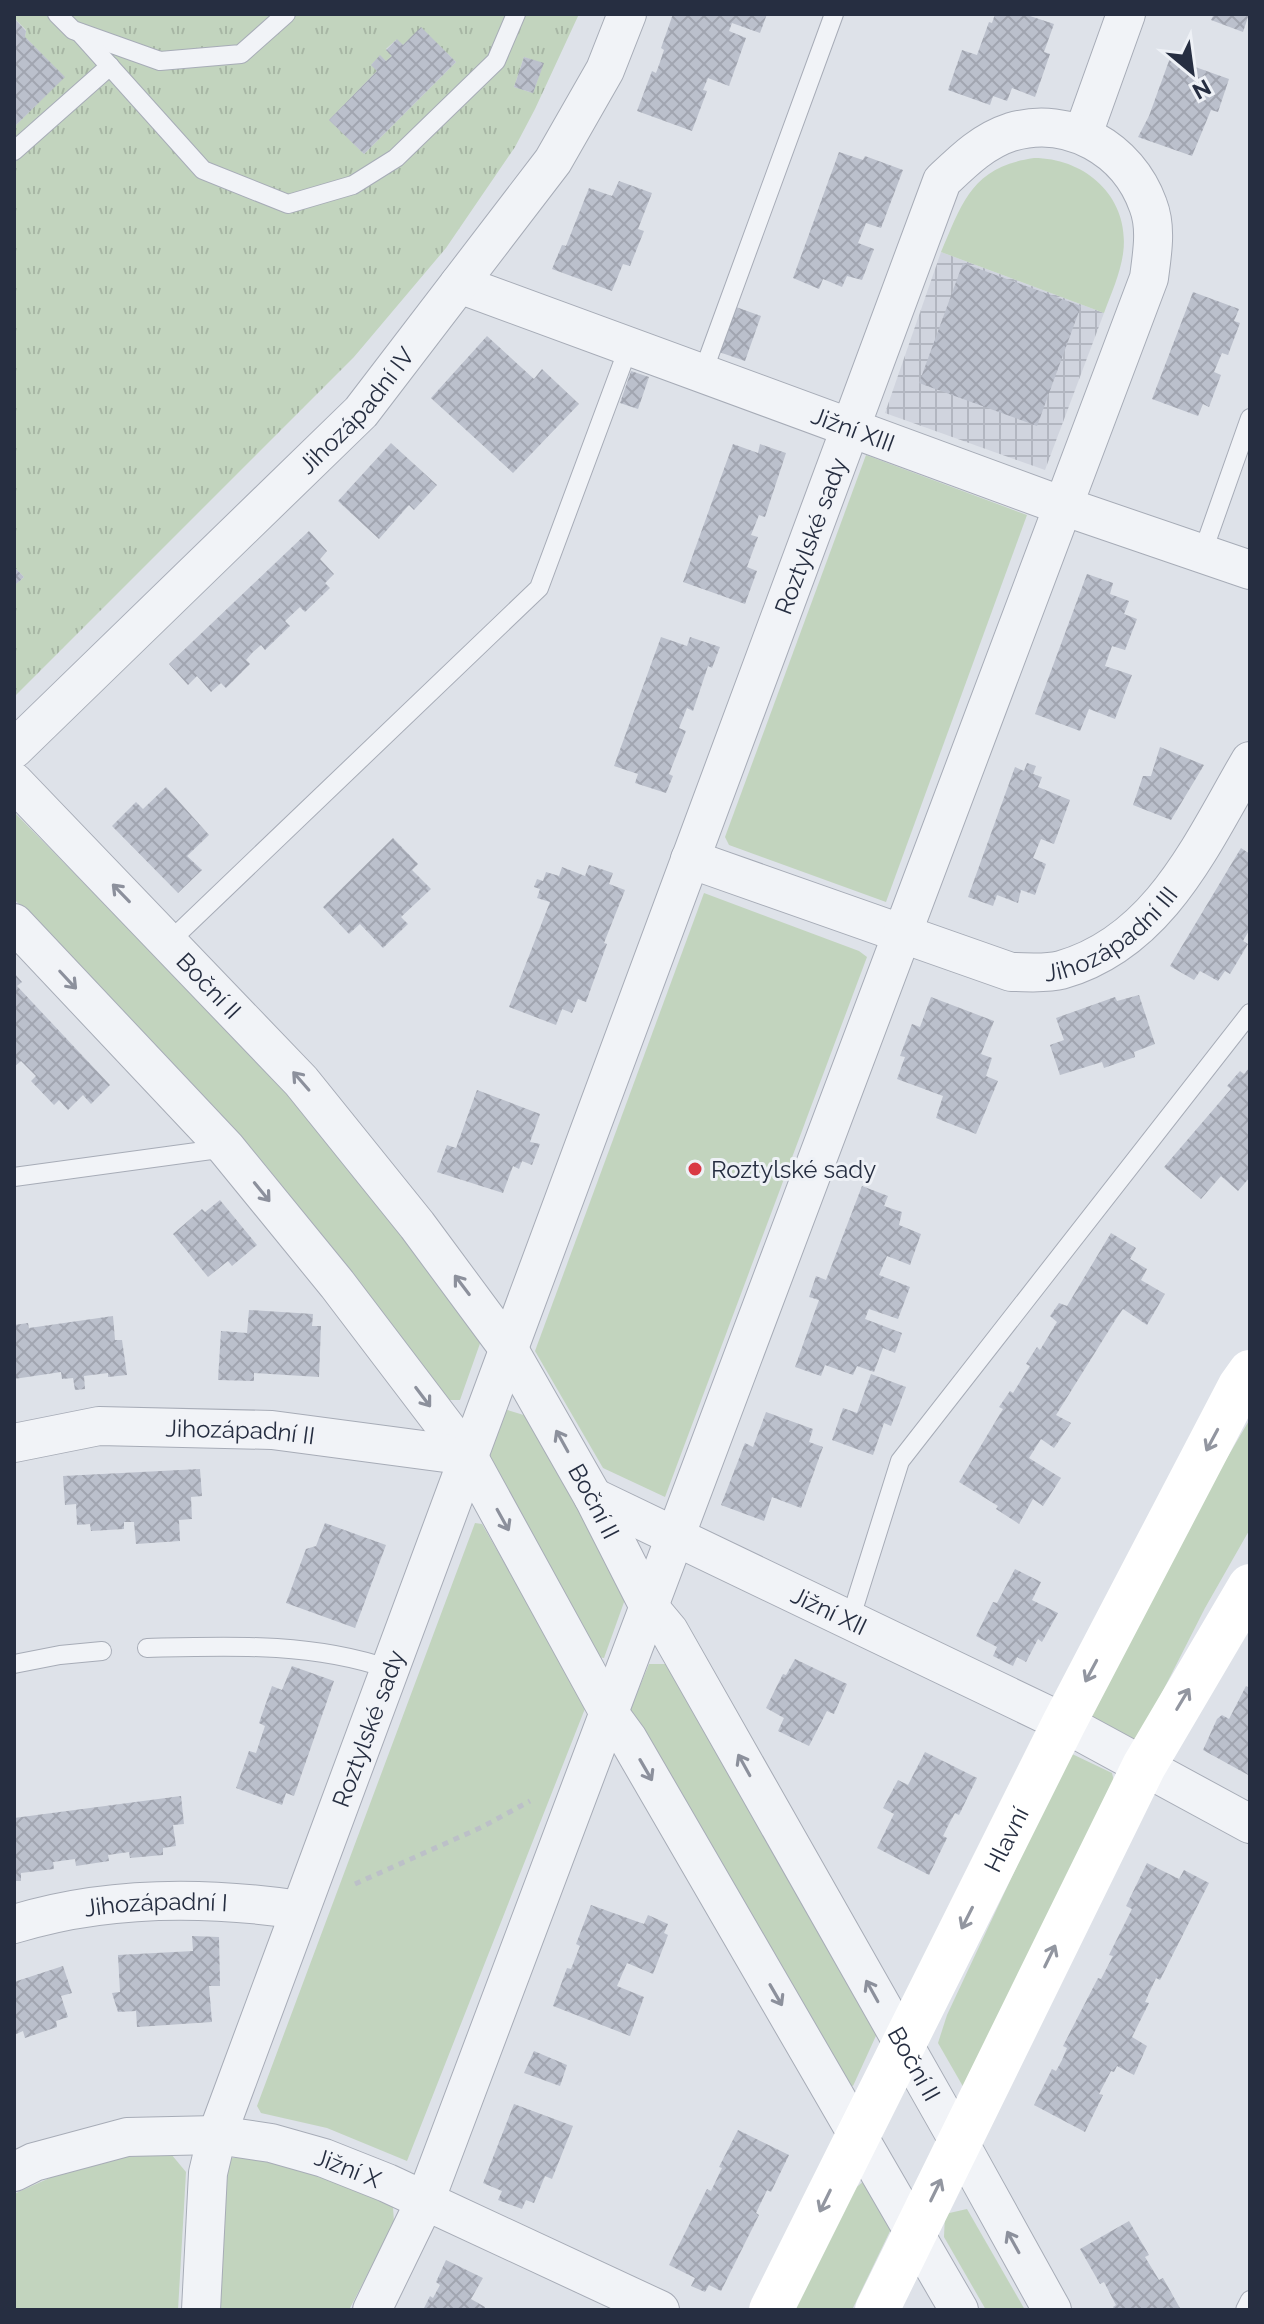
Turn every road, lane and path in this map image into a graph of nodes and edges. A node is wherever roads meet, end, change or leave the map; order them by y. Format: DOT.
graph roads {
  1 [pos="57,14"];
  2 [pos="286,14"];
  3 [pos="516,14"];
  4 [pos="627,14"];
  5 [pos="834,14"];
  6 [pos="1126,14"];
  7 [pos="80,33"];
  8 [pos="110,66"];
  9 [pos="1083,134"];
  10 [pos="14,151"];
  11 [pos="459,284"];
  12 [pos="629,346"];
  13 [pos="703,372"];
  14 [pos="1250,418"];
  15 [pos="851,426"];
  16 [pos="1063,506"];
  17 [pos="1202,554"];
  18 [pos="1250,570"];
  19 [pos="14,749"];
  20 [pos="1250,761"];
  21 [pos="14,782"];
  22 [pos="690,859"];
  23 [pos="14,923"];
  24 [pos="902,935"];
  25 [pos="168,943"];
  26 [pos="1250,1013"];
  27 [pos="226,1148"];
  28 [pos="14,1177"];
  29 [pos="508,1348"];
  30 [pos="1250,1372"];
  31 [pos="14,1443"];
  32 [pos="468,1456"];
  33 [pos="593,1497"];
  34 [pos="675,1537"];
  35 [pos="1250,1586"];
  36 [pos="649,1607"];
  37 [pos="850,1620"];
  38 [pos="147,1648"];
  39 [pos="102,1651"];
  40 [pos="14,1664"];
  41 [pos="389,1669"];
  42 [pos="609,1713"];
  43 [pos="1064,1723"];
  44 [pos="1144,1766"];
  45 [pos="587,1771"];
  46 [pos="1250,1824"];
  47 [pos="300,1910"];
  48 [pos="14,1924"];
  49 [pos="904,2044"];
  50 [pos="217,2135"];
  51 [pos="857,2136"];
  52 [pos="959,2142"];
  53 [pos="14,2172"];
  54 [pos="425,2201"];
  55 [pos="915,2233"];
  56 [pos="1250,2300"];
  57 [pos="201,2310"];
  58 [pos="372,2310"];
  59 [pos="660,2310"];
  60 [pos="771,2310"];
  61 [pos="877,2310"];
  62 [pos="959,2310"];
  63 [pos="1052,2310"];
  64 [pos="1245,2310"];
  1 -- 7 [label="lane"];
  2 -- 7 [label="lane"];
  3 -- 8 [label="lane"];
  4 -- 11 [label="street, Jihozápadní IV"];
  5 -- 13 [label="lane"];
  6 -- 9 [label="street"];
  7 -- 8 [label="lane"];
  8 -- 10 [label="lane"];
  9 -- 15 [label="street, Roztylské sady"];
  9 -- 16 [label="street, Roztylské sady"];
  11 -- 12 [label="street, Jižní XIII"];
  11 -- 19 [label="street, Jihozápadní IV"];
  12 -- 13 [label="street, Jižní XIII"];
  12 -- 25 [label="lane"];
  13 -- 15 [label="street, Jižní XIII"];
  14 -- 17 [label="lane"];
  15 -- 16 [label="street, Jižní XIII"];
  15 -- 22 [label="street, Roztylské sady"];
  16 -- 17 [label="street, Jižní XIII"];
  16 -- 24 [label="street, Roztylské sady"];
  17 -- 18 [label="street, Jižní XIII"];
  20 -- 24 [label="street, Jihozápadní III"];
  25 -- 21 [label="street, Boční II, one-way"];
  22 -- 24 [label="street, Jihozápadní III"];
  22 -- 29 [label="street, Roztylské sady"];
  23 -- 27 [label="street, one-way"];
  24 -- 34 [label="street, Roztylské sady"];
  29 -- 25 [label="street, Boční II, one-way"];
  26 -- 37 [label="lane"];
  27 -- 28 [label="lane"];
  27 -- 32 [label="street, one-way"];
  29 -- 32 [label="street, Roztylské sady"];
  33 -- 29 [label="street, Boční II, one-way"];
  30 -- 43 [label="street, Hlavní, one-way"];
  31 -- 32 [label="street, Jihozápadní II"];
  32 -- 41 [label="street, Roztylské sady"];
  32 -- 42 [label="street, one-way"];
  33 -- 34 [label="street, Jižní XII"];
  33 -- 36 [label="street, Boční II"];
  34 -- 36 [label="street, Roztylské sady"];
  34 -- 37 [label="street, Jižní XII"];
  44 -- 35 [label="street, one-way"];
  36 -- 42 [label="street, Roztylské sady"];
  49 -- 36 [label="street, Boční II, one-way"];
  37 -- 43 [label="street, Jižní XII"];
  38 -- 41 [label="lane"];
  39 -- 40 [label="lane"];
  41 -- 47 [label="street, Roztylské sady"];
  42 -- 45 [label="street, Roztylské sady"];
  42 -- 51 [label="street, one-way"];
  43 -- 44 [label="street, Jižní XII"];
  43 -- 49 [label="street, Hlavní, one-way"];
  44 -- 46 [label="street, Jižní XII"];
  52 -- 44 [label="street, one-way"];
  45 -- 47 [label="path"];
  45 -- 54 [label="street, Roztylské sady"];
  47 -- 48 [label="street, Jihozápadní I"];
  47 -- 50 [label="street, Roztylské sady"];
  49 -- 51 [label="street, Hlavní"];
  49 -- 52 [label="street, Boční II"];
  50 -- 53 [label="street, Jižní X"];
  50 -- 54 [label="street, Jižní X"];
  50 -- 57 [label="street, Roztylské sady"];
  51 -- 55 [label="street"];
  51 -- 60 [label="street, Hlavní, one-way"];
  55 -- 52 [label="street, one-way"];
  63 -- 52 [label="street, Boční II, one-way"];
  54 -- 58 [label="street, Roztylské sady"];
  54 -- 59 [label="street, Jižní X"];
  55 -- 61 [label="street"];
  55 -- 62 [label="street"];
  56 -- 64 [label="lane"];
}
